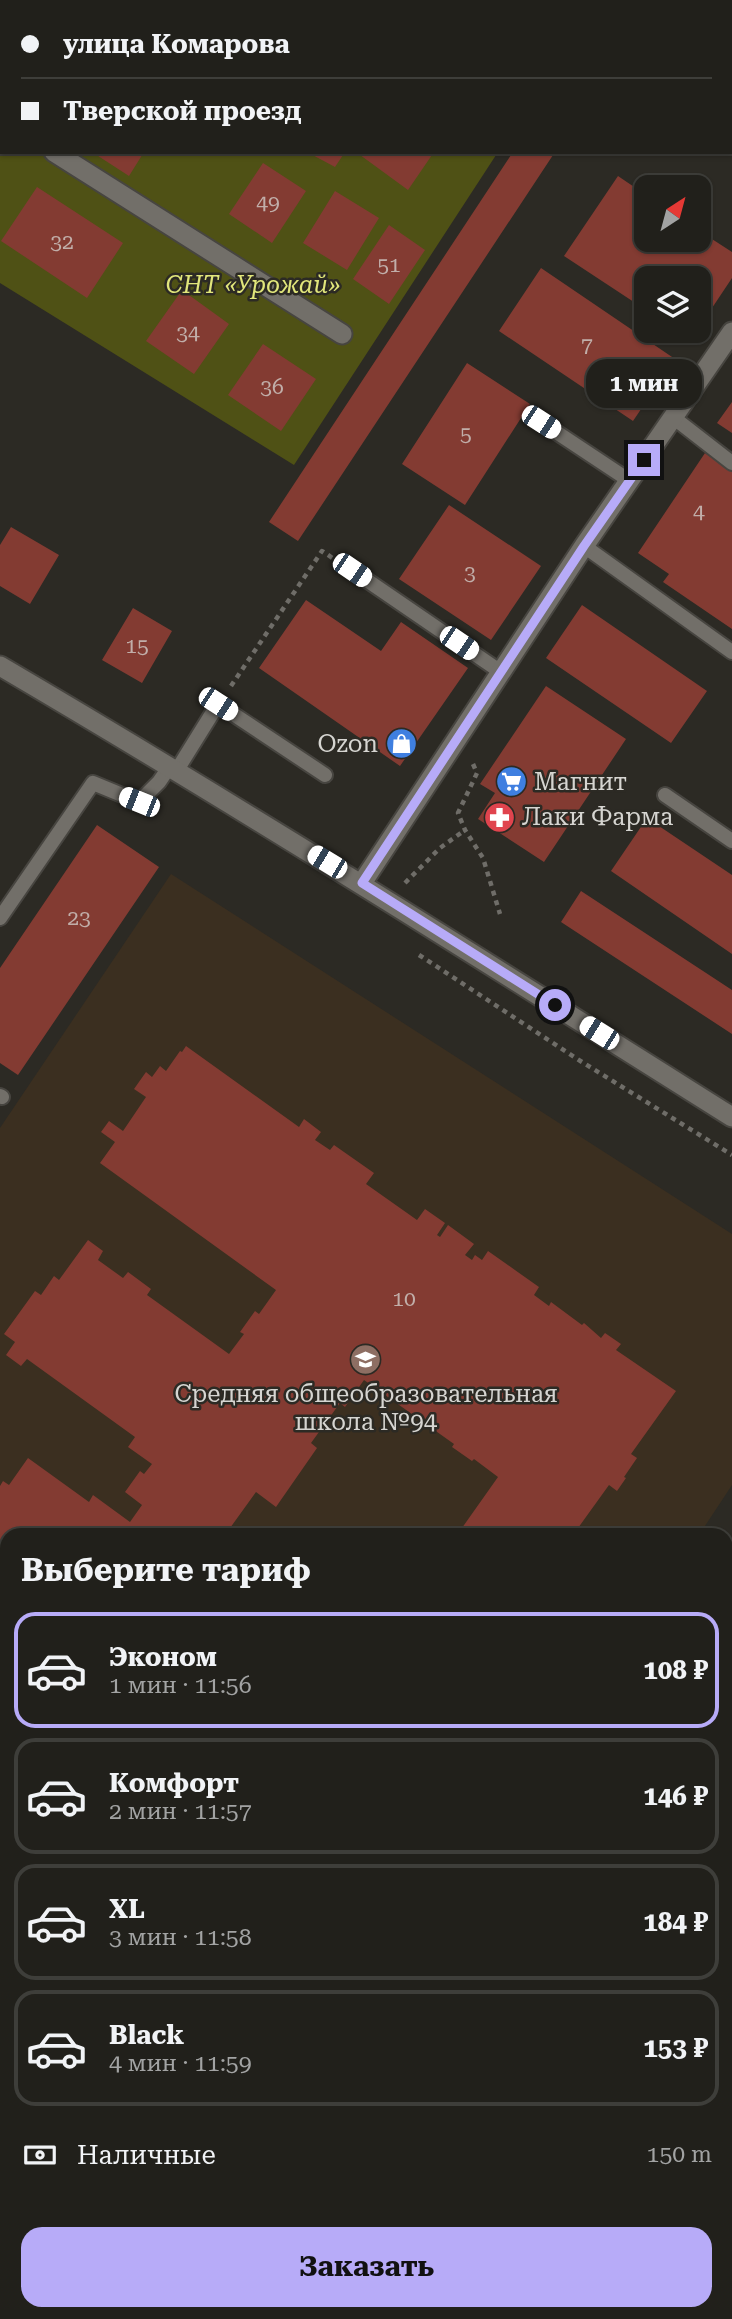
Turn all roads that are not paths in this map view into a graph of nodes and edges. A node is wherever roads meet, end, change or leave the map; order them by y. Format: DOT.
graph roads {
  1 [pos="57,154"];
  2 [pos="732,332"];
  3 [pos="342,334"];
  4 [pos="674,418"];
  5 [pos="541,422"];
  6 [pos="732,463"];
  7 [pos="630,481"];
  8 [pos="584,546"];
  9 [pos="352,570"];
  10 [pos="732,652"];
  11 [pos="0,666"];
  12 [pos="501,672"];
  13 [pos="174,768"];
  14 [pos="325,775"];
  15 [pos="665,795"];
  16 [pos="732,841"];
  17 [pos="362,883"];
  18 [pos="0,918"];
  19 [pos="732,1116"];
  1 -- 3 [label="street"];
  2 -- 4 [label="street"];
  4 -- 6 [label="lane"];
  4 -- 7 [label="street"];
  5 -- 7 [label="lane"];
  7 -- 8 [label="street"];
  8 -- 10 [label="lane"];
  8 -- 12 [label="street"];
  9 -- 12 [label="lane"];
  11 -- 13 [label="street"];
  12 -- 17 [label="street"];
  13 -- 14 [label="lane"];
  13 -- 17 [label="street"];
  13 -- 18 [label="lane"];
  15 -- 16 [label="lane"];
  17 -- 19 [label="street"];
}
